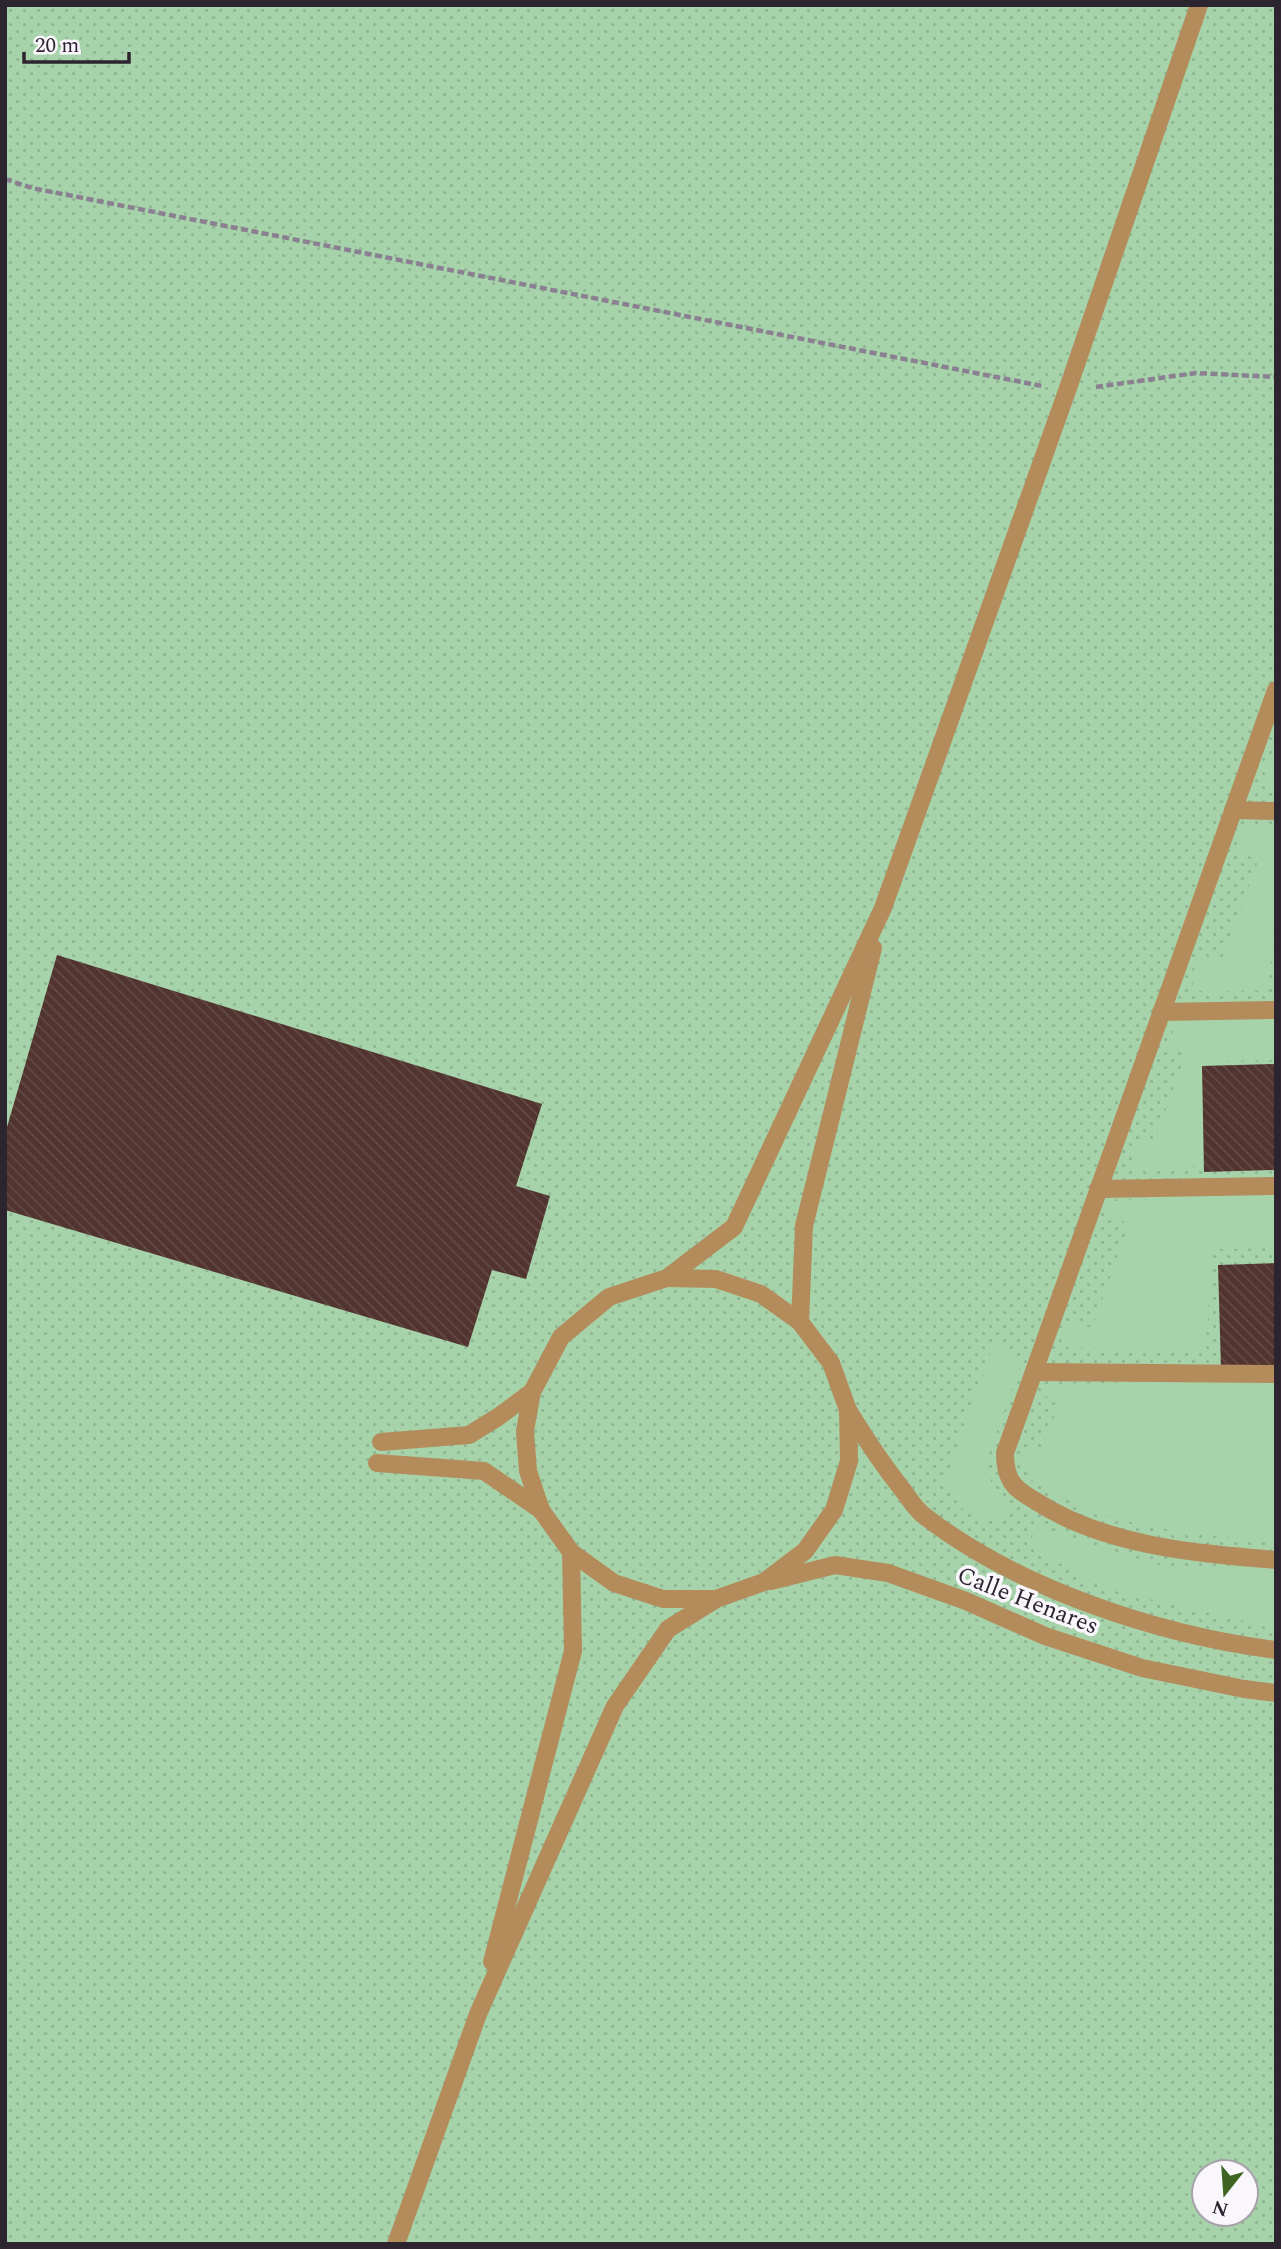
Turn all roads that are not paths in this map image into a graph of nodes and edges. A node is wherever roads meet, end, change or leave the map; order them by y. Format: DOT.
graph roads {
  1 [pos="1199,5"];
  2 [pos="1276,690"];
  3 [pos="1233,810"];
  4 [pos="1276,811"];
  5 [pos="883,908"];
  6 [pos="1276,1010"];
  7 [pos="1161,1012"];
  8 [pos="1276,1186"];
  9 [pos="1098,1189"];
  10 [pos="667,1278"];
  11 [pos="800,1322"];
  12 [pos="1034,1372"];
  13 [pos="1276,1374"];
  14 [pos="532,1392"];
  15 [pos="848,1410"];
  16 [pos="381,1442"];
  17 [pos="377,1463"];
  18 [pos="541,1510"];
  19 [pos="571,1552"];
  20 [pos="1276,1560"];
  21 [pos="764,1582"];
  22 [pos="716,1599"];
  23 [pos="1276,1650"];
  24 [pos="1276,1693"];
  25 [pos="478,2014"];
  26 [pos="396,2244"];
  1 -- 5 [label="street"];
  2 -- 3 [label="street"];
  3 -- 4 [label="street"];
  3 -- 7 [label="street"];
  5 -- 10 [label="street"];
  5 -- 11 [label="street"];
  6 -- 7 [label="street"];
  7 -- 9 [label="street"];
  8 -- 9 [label="street"];
  9 -- 12 [label="street"];
  10 -- 11 [label="street"];
  10 -- 14 [label="street"];
  11 -- 15 [label="street"];
  12 -- 13 [label="street"];
  12 -- 20 [label="street"];
  14 -- 16 [label="street"];
  14 -- 18 [label="street"];
  15 -- 21 [label="street"];
  15 -- 23 [label="street, Calle Henares"];
  17 -- 18 [label="street"];
  18 -- 19 [label="street"];
  19 -- 22 [label="street"];
  19 -- 25 [label="street"];
  21 -- 22 [label="street"];
  21 -- 24 [label="street, Calle Henares"];
  22 -- 25 [label="street"];
  25 -- 26 [label="street"];
}
